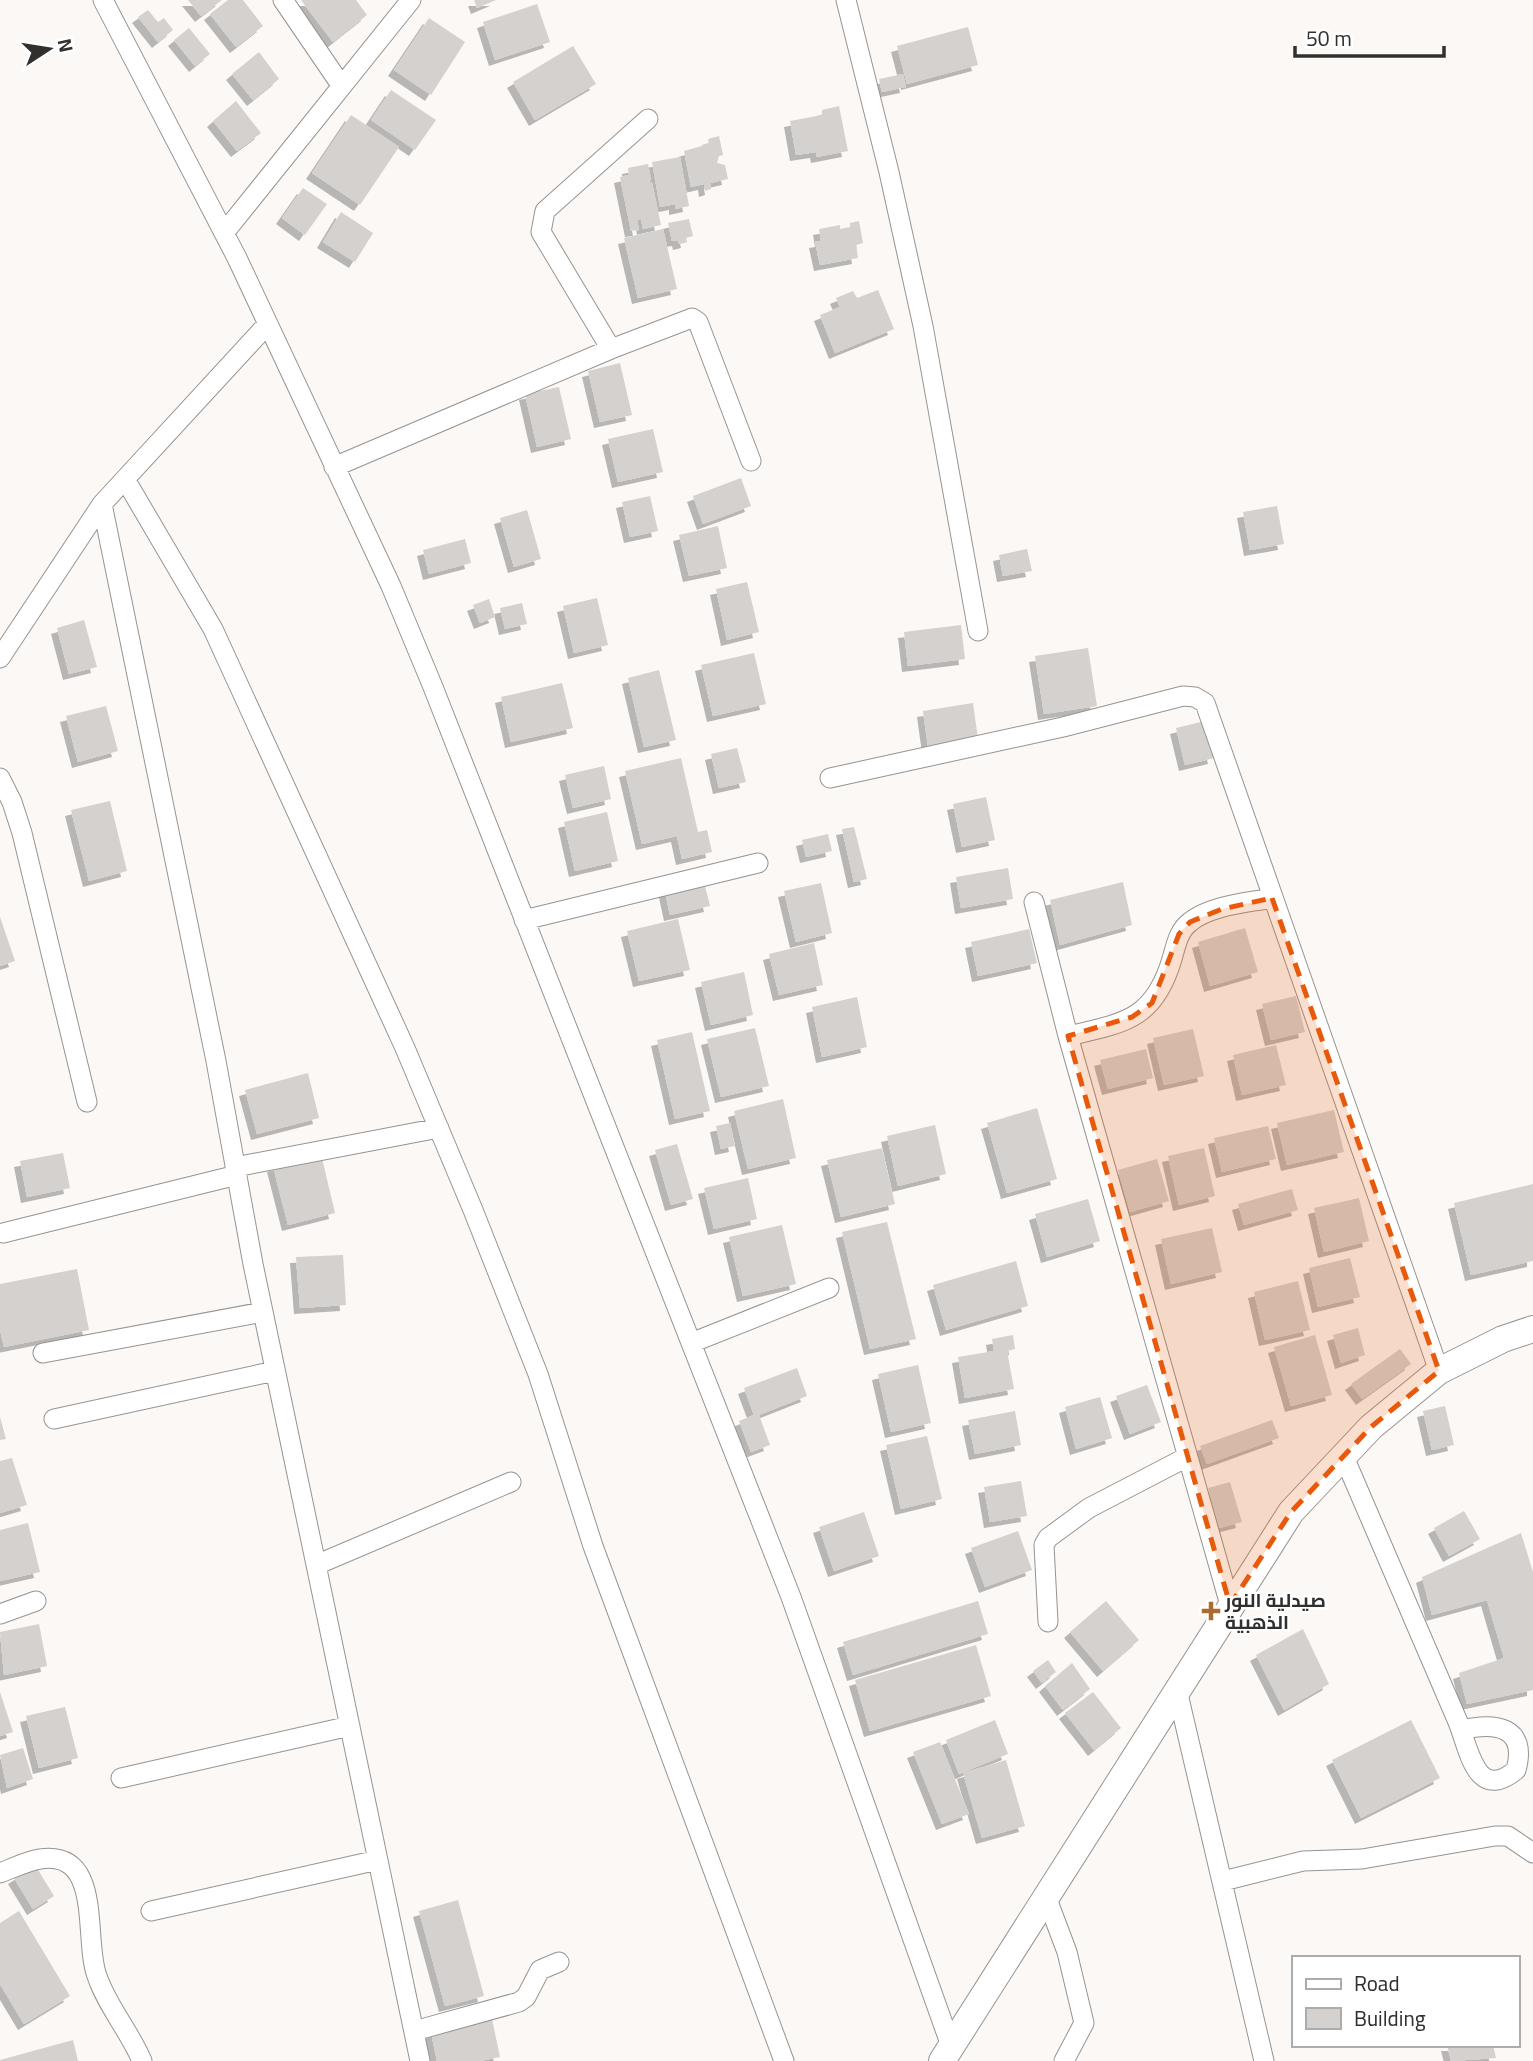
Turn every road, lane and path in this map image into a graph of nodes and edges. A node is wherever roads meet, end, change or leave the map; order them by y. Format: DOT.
graph roads {
  1 [pos="103,0"];
  2 [pos="283,0"];
  3 [pos="846,0"];
  4 [pos="406,2"];
  5 [pos="341,85"];
  6 [pos="648,120"];
  7 [pos="224,233"];
  8 [pos="266,326"];
  9 [pos="611,349"];
  10 [pos="751,461"];
  11 [pos="334,467"];
  12 [pos="125,479"];
  13 [pos="102,504"];
  14 [pos="978,631"];
  15 [pos="0,658"];
  16 [pos="0,778"];
  17 [pos="830,778"];
  18 [pos="758,863"];
  19 [pos="1272,898"];
  20 [pos="1034,902"];
  21 [pos="524,920"];
  22 [pos="1068,1036"];
  23 [pos="88,1102"];
  24 [pos="439,1128"];
  25 [pos="236,1170"];
  26 [pos="3,1233"];
  27 [pos="829,1288"];
  28 [pos="263,1312"];
  29 [pos="1533,1329"];
  30 [pos="691,1343"];
  31 [pos="43,1353"];
  32 [pos="275,1371"];
  33 [pos="1438,1371"];
  34 [pos="54,1419"];
  35 [pos="1186,1457"];
  36 [pos="1344,1457"];
  37 [pos="511,1482"];
  38 [pos="316,1564"];
  39 [pos="36,1601"];
  40 [pos="1230,1605"];
  41 [pos="0,1614"];
  42 [pos="1048,1622"];
  43 [pos="1177,1690"];
  44 [pos="350,1726"];
  45 [pos="1461,1730"];
  46 [pos="121,1777"];
  47 [pos="1533,1853"];
  48 [pos="378,1860"];
  49 [pos="0,1873"];
  50 [pos="1223,1881"];
  51 [pos="1047,1899"];
  52 [pos="151,1911"];
  53 [pos="559,1962"];
  54 [pos="414,2031"];
  55 [pos="946,2054"];
  56 [pos="142,2061"];
  57 [pos="420,2061"];
  58 [pos="784,2061"];
  59 [pos="1063,2061"];
  60 [pos="1264,2061"];
  1 -- 7 [label="street"];
  2 -- 5 [label="street"];
  3 -- 14 [label="street"];
  4 -- 5 [label="street"];
  5 -- 7 [label="street"];
  6 -- 9 [label="street"];
  7 -- 8 [label="street"];
  8 -- 11 [label="street"];
  8 -- 12 [label="street"];
  9 -- 10 [label="street"];
  9 -- 11 [label="street"];
  11 -- 21 [label="street"];
  12 -- 13 [label="street"];
  12 -- 24 [label="street"];
  13 -- 15 [label="street"];
  13 -- 25 [label="street"];
  16 -- 23 [label="street"];
  17 -- 19 [label="street"];
  18 -- 21 [label="street"];
  19 -- 22 [label="street"];
  19 -- 33 [label="street"];
  20 -- 22 [label="street"];
  21 -- 30 [label="street"];
  22 -- 35 [label="street"];
  24 -- 25 [label="street"];
  24 -- 58 [label="street"];
  25 -- 26 [label="street"];
  25 -- 28 [label="street"];
  27 -- 30 [label="street"];
  28 -- 31 [label="street"];
  28 -- 32 [label="street"];
  29 -- 33 [label="main road"];
  30 -- 55 [label="street"];
  32 -- 34 [label="street"];
  32 -- 38 [label="street"];
  33 -- 36 [label="main road"];
  35 -- 40 [label="street"];
  35 -- 42 [label="street"];
  36 -- 40 [label="main road"];
  36 -- 45 [label="street"];
  37 -- 38 [label="street"];
  38 -- 44 [label="street"];
  39 -- 41 [label="street"];
  40 -- 43 [label="main road"];
  43 -- 50 [label="street"];
  43 -- 51 [label="main road"];
  44 -- 46 [label="street"];
  44 -- 48 [label="street"];
  47 -- 50 [label="street"];
  48 -- 52 [label="street"];
  48 -- 54 [label="street"];
  49 -- 56 [label="street"];
  50 -- 60 [label="street"];
  51 -- 55 [label="main road"];
  51 -- 59 [label="street"];
  53 -- 54 [label="street"];
  54 -- 57 [label="street"];
}
